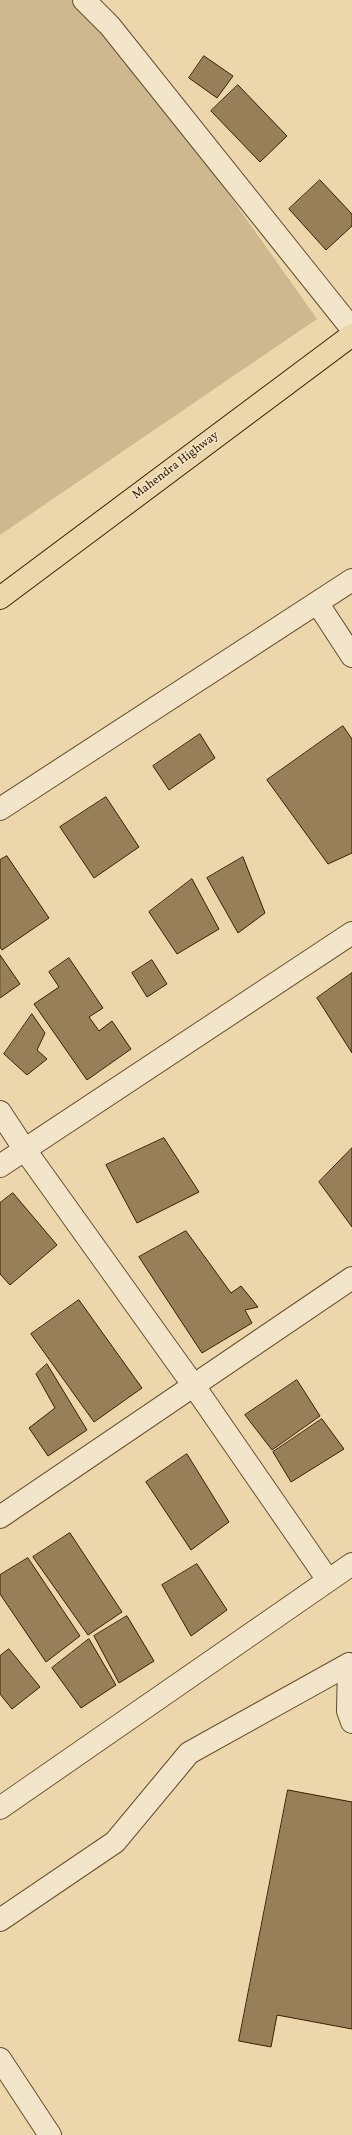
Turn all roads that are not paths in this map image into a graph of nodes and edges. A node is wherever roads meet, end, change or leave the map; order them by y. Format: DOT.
graph roads {
  1 [pos="84,0"];
  2 [pos="352,329"];
  3 [pos="352,335"];
  4 [pos="352,580"];
  5 [pos="0,598"];
  6 [pos="318,604"];
  7 [pos="352,656"];
  8 [pos="0,809"];
  9 [pos="352,933"];
  10 [pos="0,1112"];
  11 [pos="25,1150"];
  12 [pos="0,1166"];
  13 [pos="352,1278"];
  14 [pos="194,1386"];
  15 [pos="0,1517"];
  16 [pos="352,1564"];
  17 [pos="328,1580"];
  18 [pos="351,1665"];
  19 [pos="352,1722"];
  20 [pos="0,1808"];
  21 [pos="0,1920"];
  22 [pos="0,2059"];
  23 [pos="50,2135"];
  1 -- 2 [label="street"];
  3 -- 5 [label="highway, Mahendra Highway"];
  4 -- 6 [label="street"];
  6 -- 7 [label="street"];
  6 -- 8 [label="street"];
  9 -- 11 [label="street"];
  10 -- 11 [label="street"];
  11 -- 12 [label="street"];
  11 -- 14 [label="street"];
  13 -- 14 [label="street"];
  14 -- 15 [label="street"];
  14 -- 17 [label="street"];
  16 -- 17 [label="street"];
  17 -- 20 [label="street"];
  18 -- 19 [label="street"];
  18 -- 21 [label="street"];
  22 -- 23 [label="street"];
}
